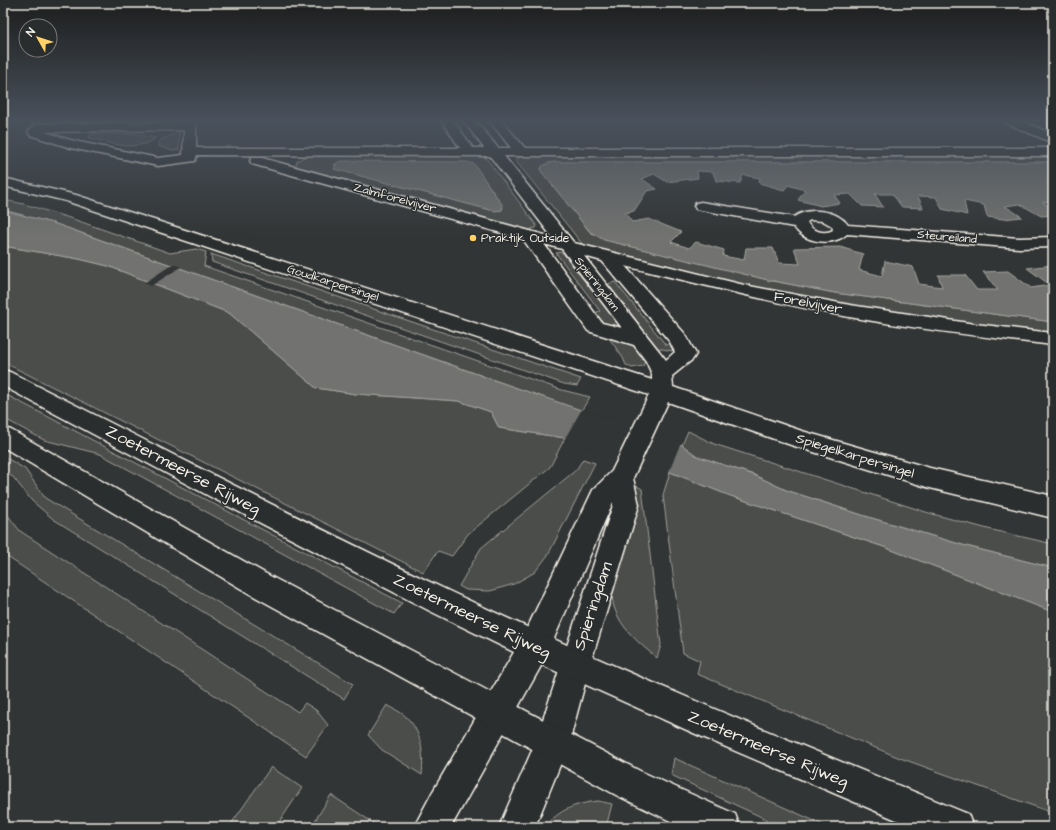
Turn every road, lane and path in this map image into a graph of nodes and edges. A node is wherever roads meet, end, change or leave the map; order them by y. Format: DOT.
graph roads {
  1 [pos="142,159"];
  2 [pos="184,159"];
  3 [pos="250,159"];
  4 [pos="292,159"];
  5 [pos="499,159"];
  6 [pos="286,168"];
  7 [pos="3,182"];
  8 [pos="701,206"];
  9 [pos="528,234"];
  10 [pos="1053,242"];
  11 [pos="567,245"];
  12 [pos="608,257"];
  13 [pos="1053,339"];
  14 [pos="641,340"];
  15 [pos="3,377"];
  16 [pos="662,383"];
  17 [pos="3,436"];
  18 [pos="624,472"];
  19 [pos="1053,507"];
  20 [pos="535,646"];
  21 [pos="575,665"];
  22 [pos="496,714"];
  23 [pos="552,743"];
  24 [pos="432,827"];
  25 [pos="517,827"];
  26 [pos="722,827"];
  27 [pos="955,827"];
  1 -- 2 [label="street"];
  3 -- 6 [label="street, Zalmforelvijver"];
  4 -- 6 [label="street"];
  5 -- 11 [label="street, Spieringdam"];
  6 -- 9 [label="street, Zalmforelvijver"];
  7 -- 16 [label="street, Goudkarpersingel"];
  8 -- 10 [label="street, Steureiland"];
  9 -- 11 [label="street, Zalmforelvijver"];
  9 -- 14 [label="street, Spieringdam"];
  11 -- 12 [label="street, Forelvijver"];
  11 -- 14 [label="street, Spieringdam"];
  12 -- 13 [label="street, Forelvijver"];
  12 -- 16 [label="street, Spieringdam"];
  14 -- 16 [label="street, Spieringdam"];
  15 -- 20 [label="street, Zoetermeerse Rijweg"];
  16 -- 18 [label="street, Spieringdam"];
  16 -- 19 [label="street, Spiegelkarpersingel"];
  17 -- 22 [label="street"];
  18 -- 20 [label="street, Spieringdam"];
  18 -- 21 [label="street, Spieringdam"];
  20 -- 21 [label="street, Zoetermeerse Rijweg"];
  20 -- 22 [label="street, Spieringdam"];
  21 -- 23 [label="street, Spieringdam"];
  21 -- 27 [label="street, Zoetermeerse Rijweg"];
  22 -- 23 [label="street"];
  22 -- 24 [label="street, Spieringdam"];
  23 -- 25 [label="street, Spieringdam"];
  23 -- 26 [label="street"];
}
